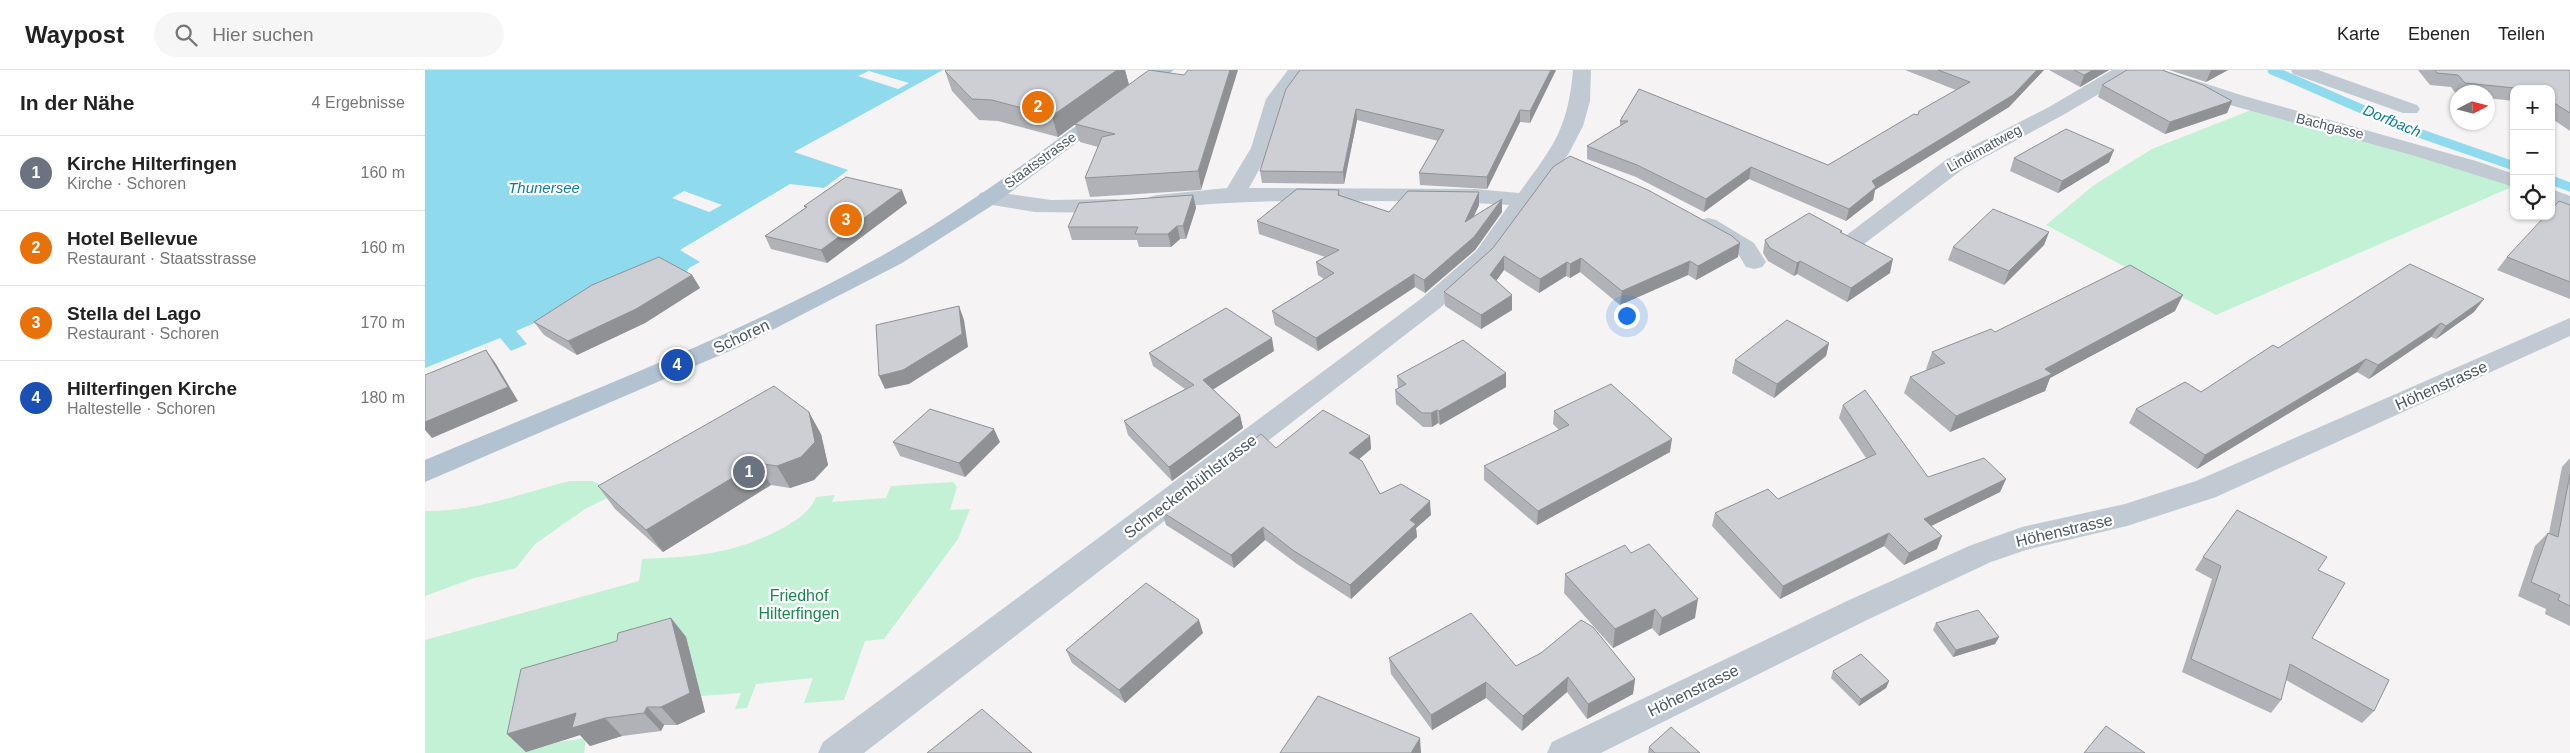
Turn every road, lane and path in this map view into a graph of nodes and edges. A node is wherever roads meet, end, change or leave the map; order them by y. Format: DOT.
graph roads {
  1 [pos="1165,70"];
  2 [pos="1298,70"];
  3 [pos="1582,70"];
  4 [pos="2127,70"];
  5 [pos="2145,70"];
  6 [pos="2299,70"];
  7 [pos="2392,122"];
  8 [pos="2510,180"];
  9 [pos="1234,195"];
  10 [pos="989,198"];
  11 [pos="2555,198"];
  12 [pos="1525,200"];
  13 [pos="2570,204"];
  14 [pos="1690,215"];
  15 [pos="1852,242"];
  16 [pos="1755,262"];
  17 [pos="2570,326"];
  18 [pos="425,472"];
  19 [pos="836,753"];
  20 [pos="1565,753"];
  1 -- 10 [label="main road, Staatsstrasse"];
  2 -- 9 [label="street"];
  3 -- 12 [label="street, Schneckenbühlstrasse"];
  4 -- 15 [label="street, Lindimattweg"];
  5 -- 7 [label="street, Bachgasse"];
  6 -- 7 [label="street"];
  7 -- 8 [label="street, Bachgasse"];
  9 -- 10 [label="street"];
  9 -- 12 [label="street"];
  10 -- 18 [label="main road, Schoren"];
  11 -- 13 [label="street"];
  12 -- 19 [label="street, Schneckenbühlstrasse"];
  14 -- 16 [label="street"];
  17 -- 20 [label="street, Höhenstrasse"];
}
